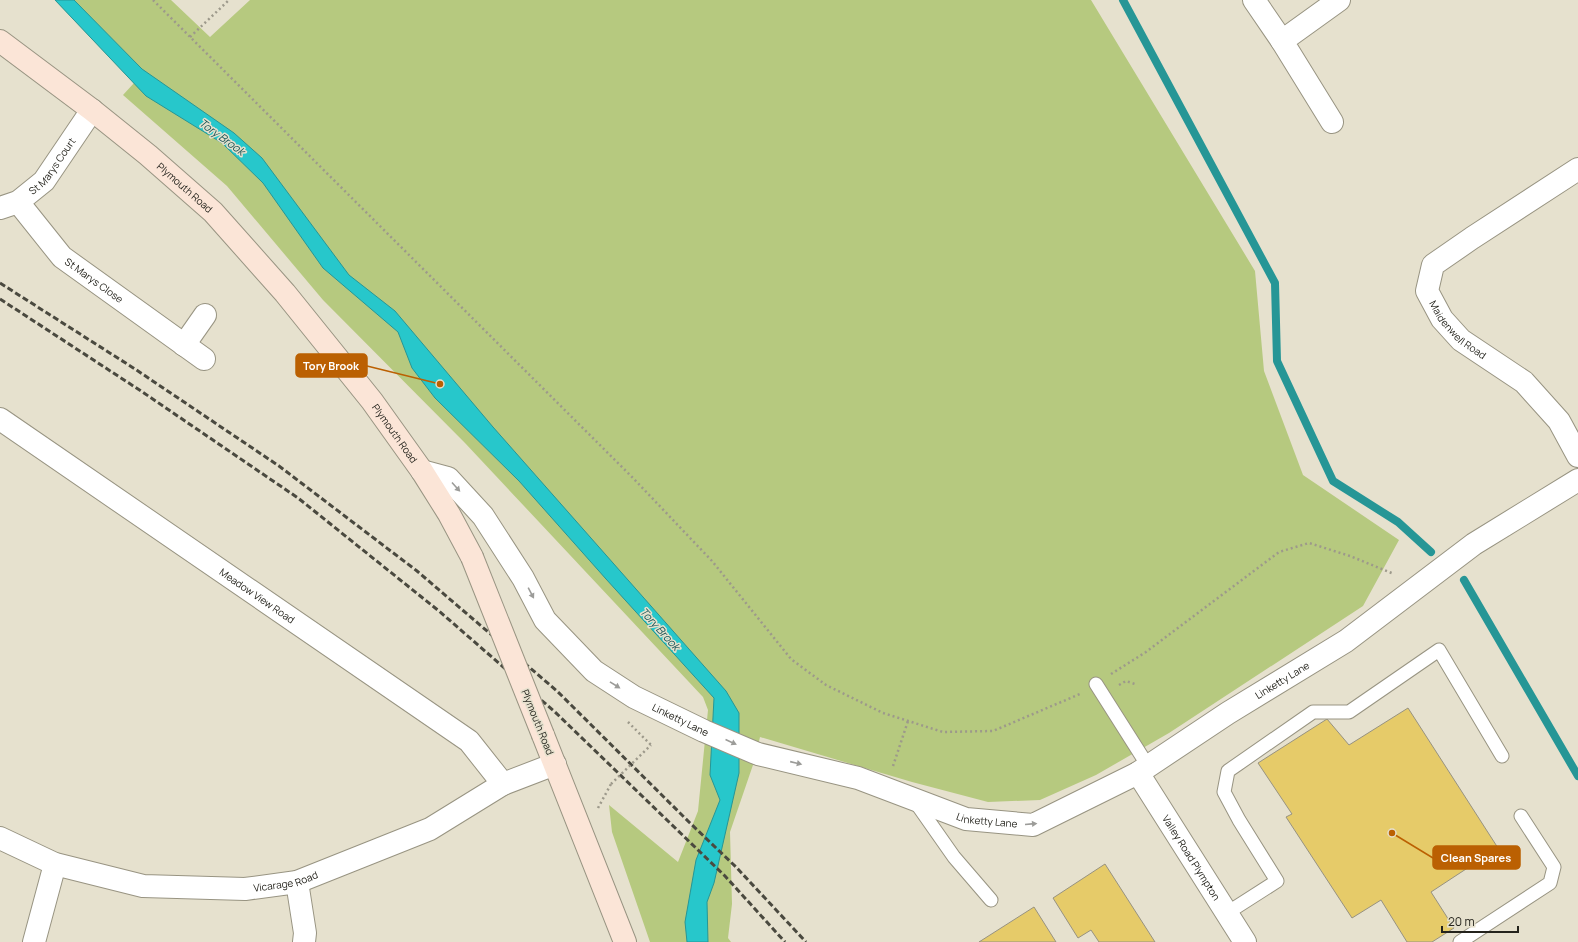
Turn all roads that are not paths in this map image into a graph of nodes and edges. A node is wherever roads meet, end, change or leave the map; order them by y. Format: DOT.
graph roads {
  1 [pos="1254,0"];
  2 [pos="1339,0"];
  3 [pos="0,40"];
  4 [pos="1282,41"];
  5 [pos="92,110"];
  6 [pos="1332,122"];
  7 [pos="1578,169"];
  8 [pos="9,205"];
  9 [pos="205,315"];
  10 [pos="184,345"];
  11 [pos="204,359"];
  12 [pos="0,419"];
  13 [pos="1578,456"];
  14 [pos="422,471"];
  15 [pos="1578,480"];
  16 [pos="1096,684"];
  17 [pos="1502,756"];
  18 [pos="555,764"];
  19 [pos="1143,770"];
  20 [pos="503,784"];
  21 [pos="913,799"];
  22 [pos="1521,816"];
  23 [pos="0,838"];
  24 [pos="55,864"];
  25 [pos="297,882"];
  26 [pos="991,900"];
  27 [pos="1226,913"];
  28 [pos="34,942"];
  29 [pos="304,942"];
  30 [pos="625,942"];
  31 [pos="1245,942"];
  32 [pos="1460,942"];
  1 -- 4 [label="street"];
  2 -- 4 [label="street"];
  3 -- 5 [label="main road, Plymouth Road"];
  4 -- 6 [label="street"];
  5 -- 8 [label="street, St Marys Court"];
  5 -- 14 [label="main road, Plymouth Road"];
  7 -- 13 [label="street, Maidenwell Road"];
  8 -- 10 [label="street, St Marys Close"];
  9 -- 10 [label="street"];
  10 -- 11 [label="street, St Marys Close"];
  12 -- 20 [label="street, Meadow View Road"];
  14 -- 18 [label="main road, Plymouth Road, bridge"];
  14 -- 21 [label="street, Linketty Lane, one-way"];
  15 -- 19 [label="street, Linketty Lane"];
  16 -- 19 [label="lane"];
  17 -- 27 [label="lane"];
  18 -- 20 [label="street, Vicarage Road"];
  18 -- 30 [label="main road, Plymouth Road"];
  21 -- 19 [label="street, Linketty Lane, one-way"];
  19 -- 27 [label="street, Valley Road Plympton"];
  20 -- 25 [label="street, Vicarage Road"];
  21 -- 26 [label="lane"];
  22 -- 32 [label="lane"];
  23 -- 24 [label="street, Vicarage Road"];
  24 -- 25 [label="street, Vicarage Road"];
  24 -- 28 [label="street"];
  25 -- 29 [label="street"];
  27 -- 31 [label="street, Valley Road Plympton"];
}
